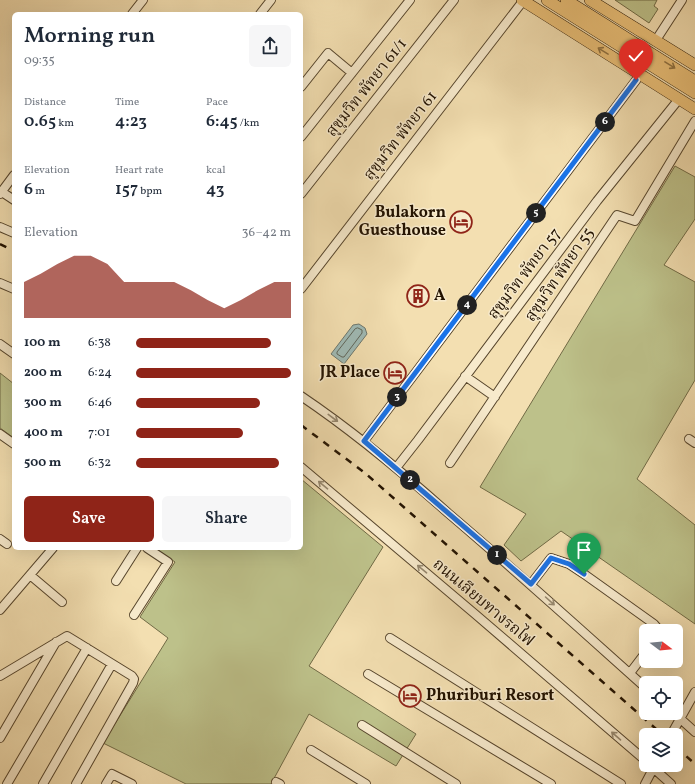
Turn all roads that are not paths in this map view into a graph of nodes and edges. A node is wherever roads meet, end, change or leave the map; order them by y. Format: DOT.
graph roads {
  1 [pos="143,0"];
  2 [pos="271,0"];
  3 [pos="410,0"];
  4 [pos="454,0"];
  5 [pos="523,0"];
  6 [pos="547,0"];
  7 [pos="566,0"];
  8 [pos="590,0"];
  9 [pos="682,0"];
  10 [pos="134,12"];
  11 [pos="262,12"];
  12 [pos="656,40"];
  13 [pos="695,65"];
  14 [pos="352,72"];
  15 [pos="640,75"];
  16 [pos="695,81"];
  17 [pos="303,84"];
  18 [pos="695,93"];
  19 [pos="679,99"];
  20 [pos="695,109"];
  21 [pos="695,121"];
  22 [pos="303,134"];
  23 [pos="12,178"];
  24 [pos="303,191"];
  25 [pos="1,193"];
  26 [pos="12,199"];
  27 [pos="0,227"];
  28 [pos="12,232"];
  29 [pos="0,283"];
  30 [pos="303,286"];
  31 [pos="12,288"];
  32 [pos="0,344"];
  33 [pos="12,353"];
  34 [pos="466,376"];
  35 [pos="495,396"];
  36 [pos="303,397"];
  37 [pos="0,434"];
  38 [pos="364,441"];
  39 [pos="12,443"];
  40 [pos="450,463"];
  41 [pos="396,468"];
  42 [pos="303,469"];
  43 [pos="0,539"];
  44 [pos="7,544"];
  45 [pos="51,550"];
  46 [pos="136,550"];
  47 [pos="150,550"];
  48 [pos="30,575"];
  49 [pos="116,581"];
  50 [pos="531,584"];
  51 [pos="62,602"];
  52 [pos="1,606"];
  53 [pos="134,615"];
  54 [pos="654,624"];
  55 [pos="390,638"];
  56 [pos="57,641"];
  57 [pos="87,648"];
  58 [pos="639,661"];
  59 [pos="112,664"];
  60 [pos="630,673"];
  61 [pos="368,674"];
  62 [pos="0,676"];
  63 [pos="639,681"];
  64 [pos="694,697"];
  65 [pos="683,709"];
  66 [pos="682,720"];
  67 [pos="362,725"];
  68 [pos="695,732"];
  69 [pos="0,738"];
  70 [pos="311,750"];
  71 [pos="639,755"];
  72 [pos="650,772"];
  73 [pos="659,772"];
  74 [pos="7,784"];
  75 [pos="43,784"];
  76 [pos="76,784"];
  77 [pos="106,784"];
  78 [pos="132,784"];
  79 [pos="366,784"];
  80 [pos="456,784"];
  81 [pos="551,784"];
  82 [pos="621,784"];
  83 [pos="645,784"];
  84 [pos="671,784"];
  1 -- 10 [label="street"];
  2 -- 11 [label="street"];
  3 -- 14 [label="street"];
  4 -- 24 [label="street, สุขุมวิท พัทยา 61/1"];
  15 -- 5 [label="highway, one-way"];
  5 -- 30 [label="street, สุขุมวิท พัทยา 61"];
  6 -- 18 [label="highway"];
  7 -- 16 [label="highway, one-way"];
  8 -- 12 [label="highway"];
  9 -- 12 [label="street"];
  12 -- 13 [label="highway"];
  14 -- 17 [label="street"];
  14 -- 22 [label="street"];
  15 -- 19 [label="highway"];
  15 -- 38 [label="street"];
  19 -- 20 [label="highway"];
  19 -- 34 [label="street, สุขุมวิท พัทยา 57"];
  21 -- 35 [label="street, สุขุมวิท พัทยา 55"];
  23 -- 25 [label="street"];
  25 -- 26 [label="street"];
  27 -- 28 [label="street"];
  29 -- 31 [label="street"];
  32 -- 33 [label="street"];
  34 -- 35 [label="street"];
  34 -- 41 [label="street, สุขุมวิท พัทยา 57"];
  35 -- 40 [label="street, สุขุมวิท พัทยา 55"];
  36 -- 38 [label="street, one-way"];
  37 -- 39 [label="street"];
  38 -- 41 [label="street"];
  41 -- 50 [label="street"];
  71 -- 42 [label="street, ถนนเลียบทางรถไฟ, one-way"];
  43 -- 44 [label="street"];
  45 -- 48 [label="street"];
  46 -- 49 [label="street"];
  47 -- 53 [label="street"];
  48 -- 51 [label="street"];
  48 -- 52 [label="street"];
  50 -- 54 [label="street"];
  50 -- 60 [label="street, one-way"];
  55 -- 82 [label="street"];
  56 -- 57 [label="street"];
  56 -- 62 [label="street"];
  56 -- 69 [label="street"];
  57 -- 59 [label="street"];
  57 -- 74 [label="street"];
  58 -- 60 [label="street"];
  59 -- 75 [label="street"];
  59 -- 76 [label="street"];
  60 -- 63 [label="street"];
  61 -- 81 [label="street"];
  64 -- 65 [label="street"];
  66 -- 68 [label="street"];
  67 -- 80 [label="street"];
  70 -- 79 [label="street"];
  72 -- 83 [label="street"];
  73 -- 84 [label="street"];
  77 -- 78 [label="street"];
}
